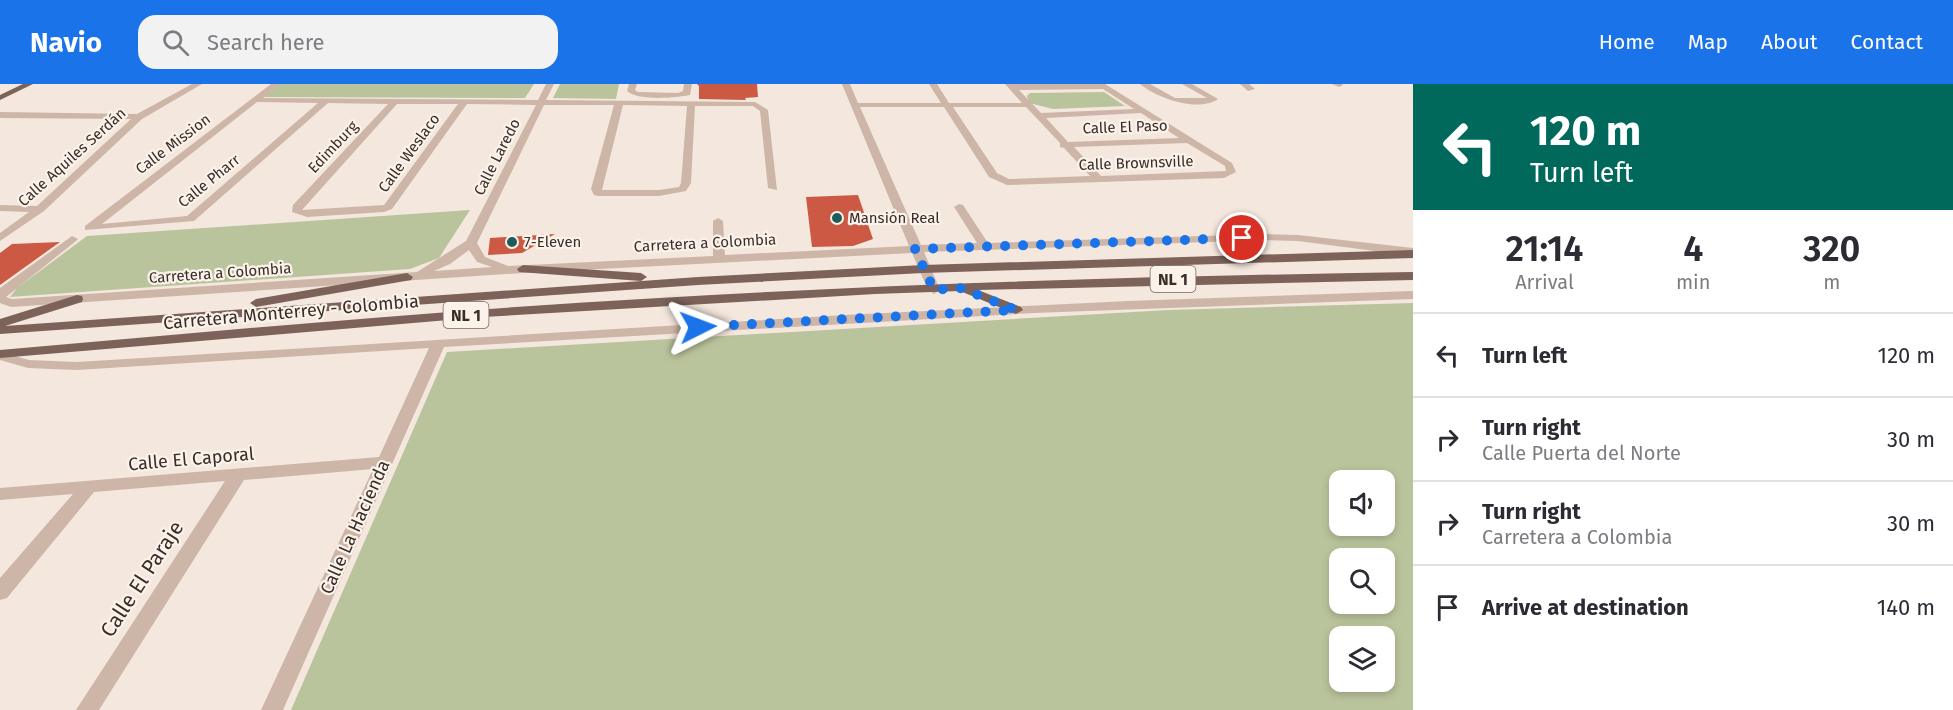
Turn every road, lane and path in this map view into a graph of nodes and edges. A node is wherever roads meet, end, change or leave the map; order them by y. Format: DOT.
graph roads {
  1 [pos="9,84"];
  2 [pos="29,84"];
  3 [pos="198,84"];
  4 [pos="276,84"];
  5 [pos="550,84"];
  6 [pos="633,84"];
  7 [pos="688,84"];
  8 [pos="846,84"];
  9 [pos="933,84"];
  10 [pos="1144,84"];
  11 [pos="1186,84"];
  12 [pos="1010,86"];
  13 [pos="1102,86"];
  14 [pos="0,88"];
  15 [pos="0,98"];
  16 [pos="256,100"];
  17 [pos="325,101"];
  18 [pos="395,101"];
  19 [pos="464,102"];
  20 [pos="542,102"];
  21 [pos="619,103"];
  22 [pos="691,103"];
  23 [pos="855,105"];
  24 [pos="947,105"];
  25 [pos="1026,105"];
  26 [pos="1140,111"];
  27 [pos="0,115"];
  28 [pos="1037,116"];
  29 [pos="139,117"];
  30 [pos="1187,140"];
  31 [pos="1064,144"];
  32 [pos="1099,180"];
  33 [pos="773,188"];
  34 [pos="959,207"];
  35 [pos="0,208"];
  36 [pos="40,209"];
  37 [pos="299,213"];
  38 [pos="718,221"];
  39 [pos="89,228"];
  40 [pos="0,238"];
  41 [pos="72,239"];
  42 [pos="471,243"];
  43 [pos="985,247"];
  44 [pos="915,249"];
  45 [pos="1413,253"];
  46 [pos="720,259"];
  47 [pos="523,269"];
  48 [pos="923,269"];
  49 [pos="1413,276"];
  50 [pos="407,277"];
  51 [pos="698,281"];
  52 [pos="960,288"];
  53 [pos="934,290"];
  54 [pos="1413,295"];
  55 [pos="0,298"];
  56 [pos="77,299"];
  57 [pos="1016,310"];
  58 [pos="179,317"];
  59 [pos="0,322"];
  60 [pos="0,330"];
  61 [pos="438,344"];
  62 [pos="0,355"];
  63 [pos="384,462"];
  64 [pos="238,475"];
  65 [pos="89,487"];
  66 [pos="0,494"];
  67 [pos="0,592"];
  68 [pos="87,710"];
  69 [pos="272,710"];
  1 -- 14 [label="main road"];
  2 -- 15 [label="main road"];
  3 -- 29 [label="street, Calle Aquiles Serdán"];
  4 -- 16 [label="street, Calle Mission"];
  5 -- 20 [label="street, Calle Laredo"];
  6 -- 7 [label="street"];
  8 -- 23 [label="street"];
  9 -- 24 [label="street, Calle Brownsville"];
  10 -- 11 [label="street"];
  12 -- 13 [label="street"];
  12 -- 25 [label="street"];
  13 -- 26 [label="street, Calle Brownsville"];
  16 -- 17 [label="street"];
  16 -- 39 [label="street, Calle Mission"];
  17 -- 18 [label="street"];
  17 -- 39 [label="street, Calle Pharr"];
  18 -- 19 [label="street"];
  18 -- 37 [label="street, Edimburg"];
  19 -- 20 [label="street"];
  19 -- 37 [label="street, Calle Weslaco"];
  20 -- 21 [label="street"];
  20 -- 42 [label="street, Calle Laredo"];
  21 -- 22 [label="street"];
  21 -- 22 [label="street"];
  22 -- 33 [label="street"];
  23 -- 24 [label="street"];
  23 -- 44 [label="street"];
  24 -- 25 [label="street"];
  24 -- 32 [label="street, Calle Brownsville"];
  25 -- 28 [label="street"];
  26 -- 28 [label="street"];
  26 -- 30 [label="street, Calle Brownsville"];
  27 -- 29 [label="street"];
  28 -- 31 [label="street"];
  29 -- 36 [label="street, Calle Aquiles Serdán"];
  30 -- 31 [label="street, Calle El Paso"];
  30 -- 32 [label="street, Calle Brownsville"];
  31 -- 32 [label="street"];
  34 -- 43 [label="street"];
  35 -- 36 [label="street"];
  36 -- 40 [label="street, Calle Aquiles Serdán"];
  38 -- 46 [label="street"];
  41 -- 55 [label="street, Carretera a Colombia"];
  42 -- 47 [label="street"];
  42 -- 50 [label="street, Calle Laredo"];
  43 -- 44 [label="street, Carretera a Colombia"];
  43 -- 45 [label="street, Carretera a Colombia"];
  44 -- 46 [label="street, Carretera a Colombia"];
  44 -- 48 [label="street"];
  45 -- 48 [label="main road, Carretera Monterrey - Colombia / NL 1"];
  46 -- 47 [label="street, Carretera a Colombia"];
  47 -- 50 [label="street, Carretera a Colombia"];
  47 -- 51 [label="main road"];
  48 -- 51 [label="main road, Carretera Monterrey - Colombia / NL 1"];
  48 -- 53 [label="street"];
  49 -- 52 [label="main road, Carretera Monterrey - Colombia / NL 1"];
  50 -- 56 [label="street, Carretera a Colombia"];
  50 -- 58 [label="main road"];
  51 -- 58 [label="main road, Carretera Monterrey - Colombia / NL 1"];
  52 -- 53 [label="main road, Carretera Monterrey - Colombia / NL 1"];
  52 -- 57 [label="main road"];
  53 -- 62 [label="main road, Carretera Monterrey - Colombia / NL 1"];
  54 -- 57 [label="street, NL 1"];
  55 -- 56 [label="street, Carretera a Colombia"];
  56 -- 59 [label="main road"];
  57 -- 61 [label="street, NL 1"];
  58 -- 60 [label="main road, Carretera Monterrey - Colombia / NL 1"];
  61 -- 62 [label="street, NL 1"];
  61 -- 63 [label="street, Calle La Hacienda"];
  63 -- 64 [label="street, Calle El Caporal"];
  63 -- 69 [label="street, Calle La Hacienda"];
  64 -- 65 [label="street, Calle El Caporal"];
  64 -- 68 [label="street, Calle El Paraje"];
  65 -- 66 [label="street, Calle El Caporal"];
  65 -- 67 [label="street"];
}
